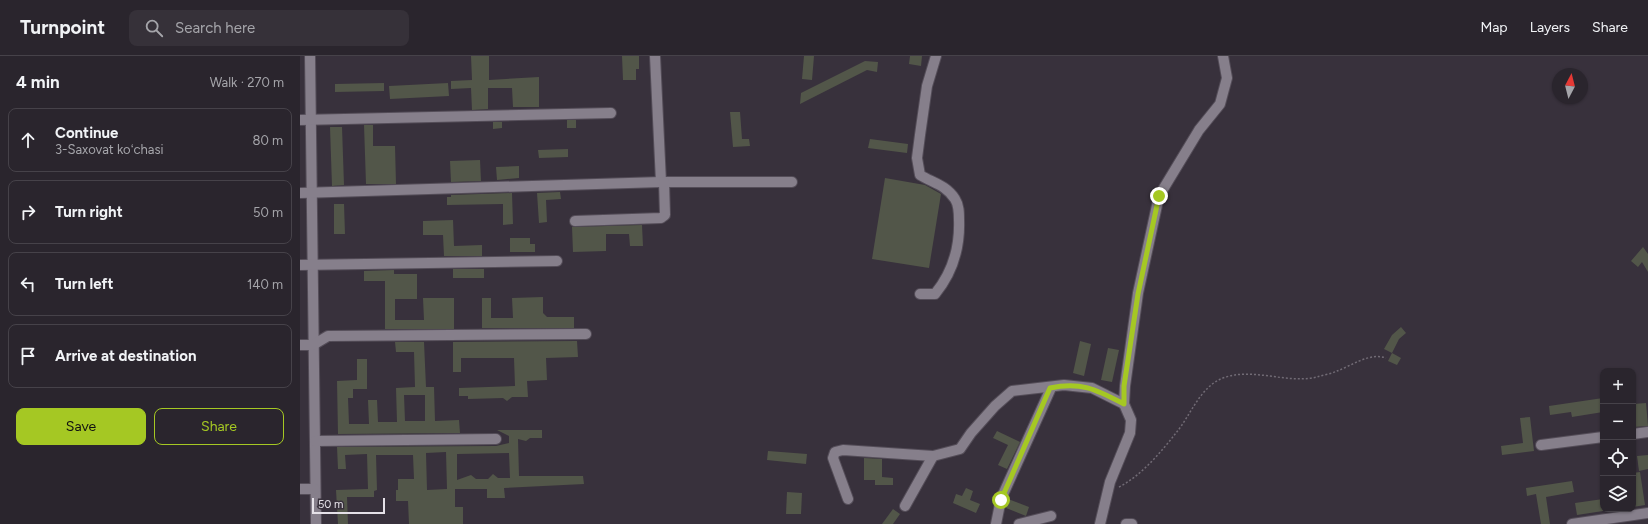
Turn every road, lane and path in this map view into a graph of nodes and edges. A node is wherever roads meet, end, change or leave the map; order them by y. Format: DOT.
graph roads {
  1 [pos="310,56"];
  2 [pos="655,56"];
  3 [pos="936,56"];
  4 [pos="1223,56"];
  5 [pos="611,113"];
  6 [pos="300,120"];
  7 [pos="311,120"];
  8 [pos="663,182"];
  9 [pos="792,182"];
  10 [pos="312,193"];
  11 [pos="300,194"];
  12 [pos="575,221"];
  13 [pos="557,261"];
  14 [pos="300,265"];
  15 [pos="312,265"];
  16 [pos="920,294"];
  17 [pos="586,334"];
  18 [pos="300,345"];
  19 [pos="313,345"];
  20 [pos="1386,358"];
  21 [pos="1050,388"];
  22 [pos="1124,404"];
  23 [pos="1648,432"];
  24 [pos="1636,434"];
  25 [pos="1600,437"];
  26 [pos="496,439"];
  27 [pos="314,441"];
  28 [pos="1541,444"];
  29 [pos="933,456"];
  30 [pos="300,488"];
  31 [pos="315,489"];
  32 [pos="1108,491"];
  33 [pos="848,499"];
  34 [pos="905,506"];
  35 [pos="1648,513"];
  36 [pos="1050,516"];
  37 [pos="316,524"];
  38 [pos="996,524"];
  39 [pos="1019,524"];
  40 [pos="1100,524"];
  41 [pos="1126,524"];
  42 [pos="1132,524"];
  43 [pos="1572,524"];
  1 -- 7 [label="street"];
  2 -- 8 [label="street"];
  3 -- 16 [label="street"];
  4 -- 22 [label="street"];
  5 -- 7 [label="street"];
  6 -- 7 [label="street"];
  7 -- 10 [label="street"];
  8 -- 9 [label="street"];
  8 -- 10 [label="street"];
  8 -- 12 [label="street"];
  10 -- 11 [label="street"];
  10 -- 15 [label="street"];
  13 -- 15 [label="street"];
  14 -- 15 [label="street"];
  15 -- 19 [label="street"];
  17 -- 19 [label="street"];
  18 -- 19 [label="street"];
  19 -- 27 [label="street"];
  20 -- 32 [label="path"];
  21 -- 22 [label="street"];
  21 -- 29 [label="street"];
  21 -- 38 [label="street"];
  22 -- 32 [label="street"];
  23 -- 24 [label="street"];
  25 -- 28 [label="street"];
  26 -- 27 [label="street"];
  27 -- 31 [label="street"];
  29 -- 33 [label="street"];
  29 -- 34 [label="street"];
  30 -- 31 [label="street"];
  31 -- 37 [label="street"];
  32 -- 40 [label="street"];
  35 -- 43 [label="street"];
  36 -- 39 [label="street"];
  41 -- 42 [label="street"];
}
